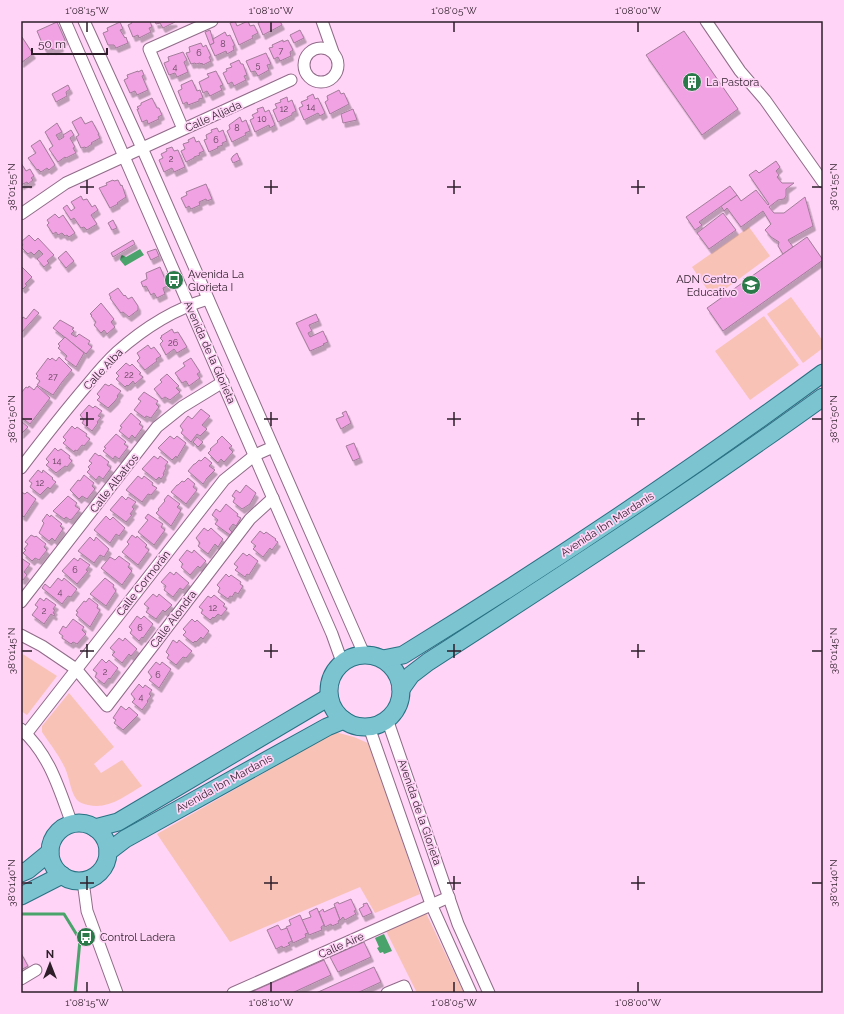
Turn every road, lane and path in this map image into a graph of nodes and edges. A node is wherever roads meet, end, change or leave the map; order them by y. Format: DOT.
graph roads {
  1 [pos="65,21"];
  2 [pos="84,21"];
  3 [pos="212,21"];
  4 [pos="322,21"];
  5 [pos="706,21"];
  6 [pos="333,52"];
  7 [pos="304,63"];
  8 [pos="291,80"];
  9 [pos="316,81"];
  10 [pos="183,129"];
  11 [pos="133,152"];
  12 [pos="823,182"];
  13 [pos="21,214"];
  14 [pos="208,299"];
  15 [pos="189,305"];
  16 [pos="823,373"];
  17 [pos="223,382"];
  18 [pos="823,397"];
  19 [pos="273,447"];
  20 [pos="255,455"];
  21 [pos="21,468"];
  22 [pos="273,498"];
  23 [pos="21,602"];
  24 [pos="21,635"];
  25 [pos="364,654"];
  26 [pos="383,659"];
  27 [pos="342,662"];
  28 [pos="76,669"];
  29 [pos="401,689"];
  30 [pos="329,697"];
  31 [pos="387,719"];
  32 [pos="344,720"];
  33 [pos="370,727"];
  34 [pos="24,732"];
  35 [pos="72,824"];
  36 [pos="94,828"];
  37 [pos="50,852"];
  38 [pos="108,852"];
  39 [pos="21,873"];
  40 [pos="62,875"];
  41 [pos="83,881"];
  42 [pos="21,896"];
  43 [pos="449,897"];
  44 [pos="431,904"];
  45 [pos="36,970"];
  46 [pos="21,979"];
  47 [pos="117,993"];
  48 [pos="233,993"];
  49 [pos="387,993"];
  50 [pos="408,993"];
  51 [pos="471,993"];
  52 [pos="489,993"];
  1 -- 11 [label="street, Avenida de la Glorieta"];
  2 -- 11 [label="street, Avenida de la Glorieta"];
  3 -- 10 [label="street"];
  4 -- 6 [label="street"];
  5 -- 12 [label="street"];
  6 -- 7 [label="street"];
  6 -- 9 [label="street"];
  7 -- 8 [label="street"];
  7 -- 9 [label="street"];
  8 -- 9 [label="street"];
  8 -- 10 [label="street, Calle Aljada"];
  10 -- 11 [label="street, Calle Aljada"];
  11 -- 13 [label="street, Calle Aljada"];
  11 -- 14 [label="street, Avenida de la Glorieta"];
  11 -- 15 [label="street, Avenida de la Glorieta"];
  14 -- 15 [label="street, Calle Alba"];
  14 -- 19 [label="street, Avenida de la Glorieta"];
  15 -- 17 [label="street, Avenida de la Glorieta"];
  15 -- 21 [label="street, Calle Alba"];
  16 -- 26 [label="main road, Avenida Ibn Mardanis"];
  17 -- 20 [label="street, Avenida de la Glorieta"];
  17 -- 23 [label="street, Calle Albatros"];
  18 -- 29 [label="main road, Avenida Ibn Mardanis"];
  19 -- 20 [label="street, Calle Cormorán"];
  19 -- 25 [label="street, Avenida de la Glorieta"];
  20 -- 22 [label="street, Avenida de la Glorieta"];
  20 -- 28 [label="street, Calle Cormorán"];
  22 -- 27 [label="street, Avenida de la Glorieta"];
  22 -- 28 [label="street, Calle Alondra"];
  24 -- 28 [label="street"];
  25 -- 26 [label="main road"];
  25 -- 27 [label="main road"];
  26 -- 29 [label="main road"];
  27 -- 30 [label="main road"];
  28 -- 34 [label="street, Calle Cormorán"];
  29 -- 31 [label="main road"];
  30 -- 32 [label="main road"];
  30 -- 36 [label="main road, Avenida Ibn Mardanis"];
  31 -- 33 [label="main road"];
  31 -- 43 [label="street, Avenida de la Glorieta"];
  32 -- 33 [label="main road"];
  32 -- 38 [label="main road, Avenida Ibn Mardanis"];
  33 -- 44 [label="street, Avenida de la Glorieta"];
  34 -- 35 [label="street"];
  35 -- 36 [label="main road"];
  35 -- 37 [label="main road"];
  36 -- 38 [label="main road"];
  37 -- 39 [label="main road"];
  37 -- 40 [label="main road"];
  38 -- 41 [label="main road"];
  40 -- 41 [label="main road"];
  40 -- 42 [label="main road"];
  41 -- 47 [label="street"];
  43 -- 44 [label="street, Calle Aire"];
  43 -- 52 [label="street, Avenida de la Glorieta"];
  44 -- 48 [label="street, Calle Aire"];
  44 -- 51 [label="street, Avenida de la Glorieta"];
  45 -- 46 [label="street"];
  49 -- 50 [label="street"];
}
